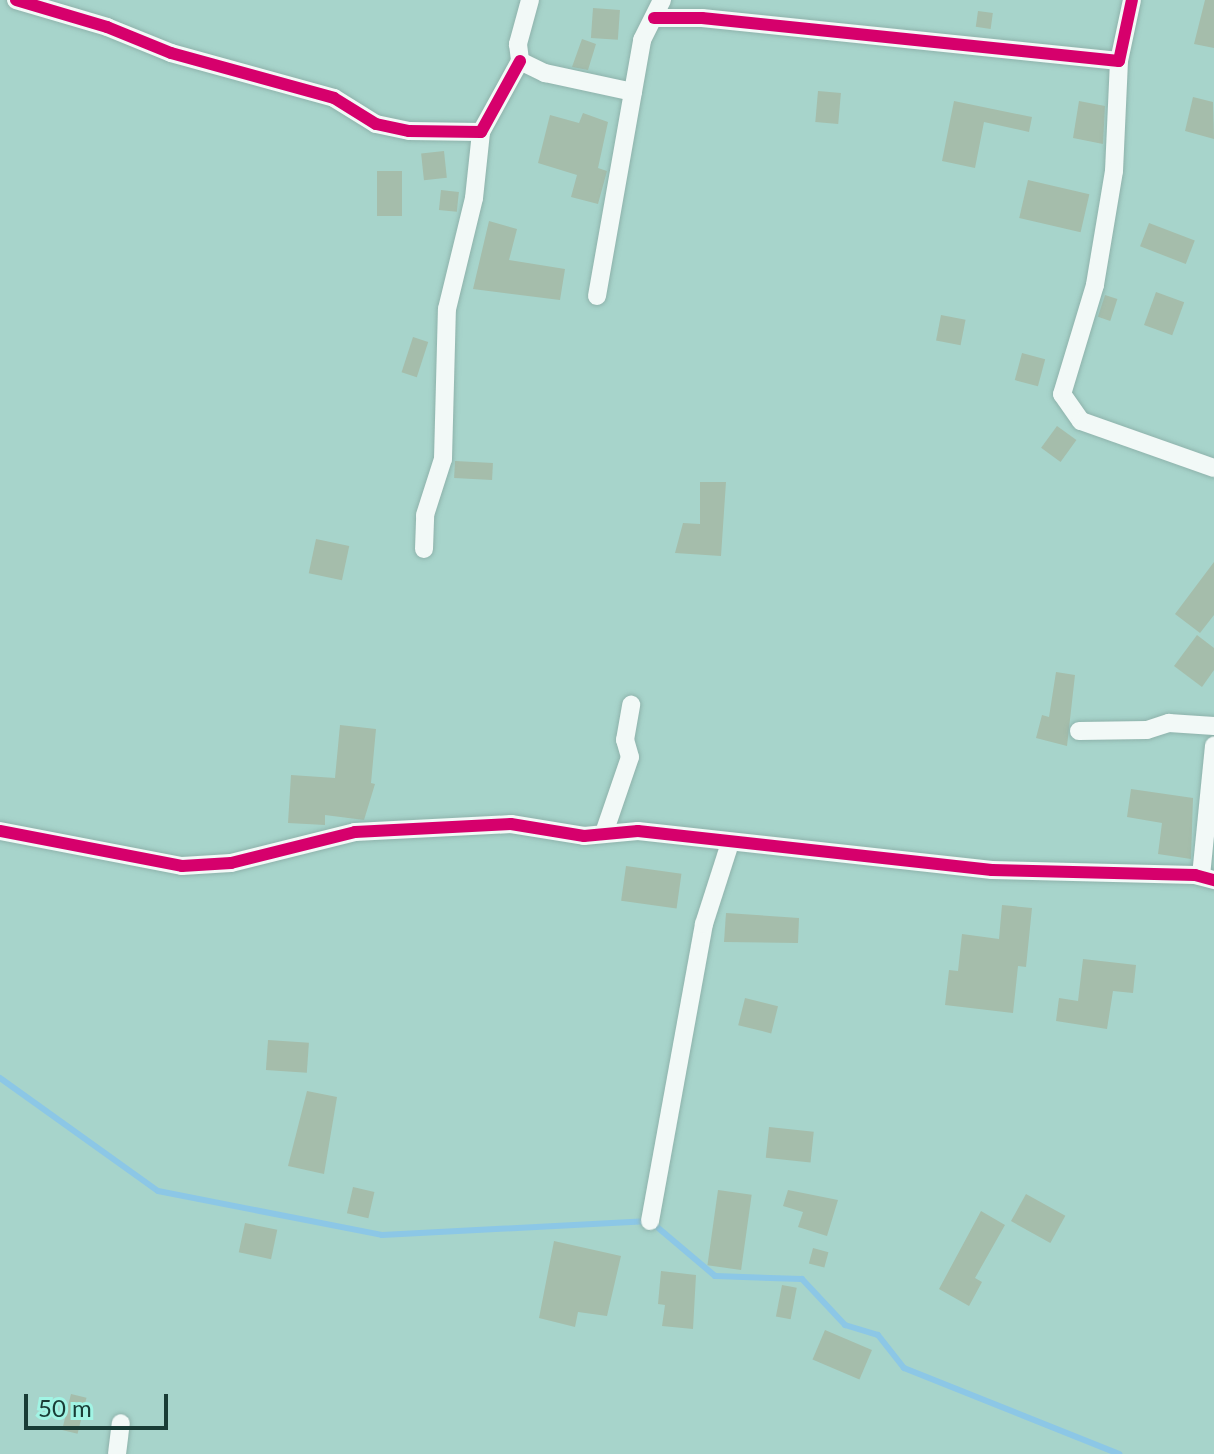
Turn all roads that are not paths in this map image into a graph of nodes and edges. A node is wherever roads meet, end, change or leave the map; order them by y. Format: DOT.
graph roads {
  1 [pos="16,0"];
  2 [pos="530,0"];
  3 [pos="662,0"];
  4 [pos="1132,0"];
  5 [pos="654,18"];
  6 [pos="520,61"];
  7 [pos="1119,61"];
  8 [pos="633,92"];
  9 [pos="481,132"];
  10 [pos="597,296"];
  11 [pos="1214,468"];
  12 [pos="424,549"];
  13 [pos="631,705"];
  14 [pos="1214,726"];
  15 [pos="1079,731"];
  16 [pos="1214,746"];
  17 [pos="0,831"];
  18 [pos="604,833"];
  19 [pos="730,843"];
  20 [pos="1207,878"];
  21 [pos="650,1221"];
  22 [pos="121,1423"];
  23 [pos="117,1454"];
  1 -- 9 [label="street"];
  2 -- 6 [label="street"];
  3 -- 5 [label="street"];
  4 -- 7 [label="street"];
  5 -- 7 [label="street"];
  5 -- 8 [label="street"];
  6 -- 8 [label="street"];
  6 -- 9 [label="street"];
  7 -- 11 [label="street"];
  8 -- 10 [label="street"];
  9 -- 12 [label="street"];
  13 -- 18 [label="street"];
  14 -- 15 [label="street"];
  16 -- 20 [label="street"];
  17 -- 18 [label="street"];
  18 -- 19 [label="street"];
  19 -- 20 [label="street"];
  19 -- 21 [label="street"];
  22 -- 23 [label="street"];
}
